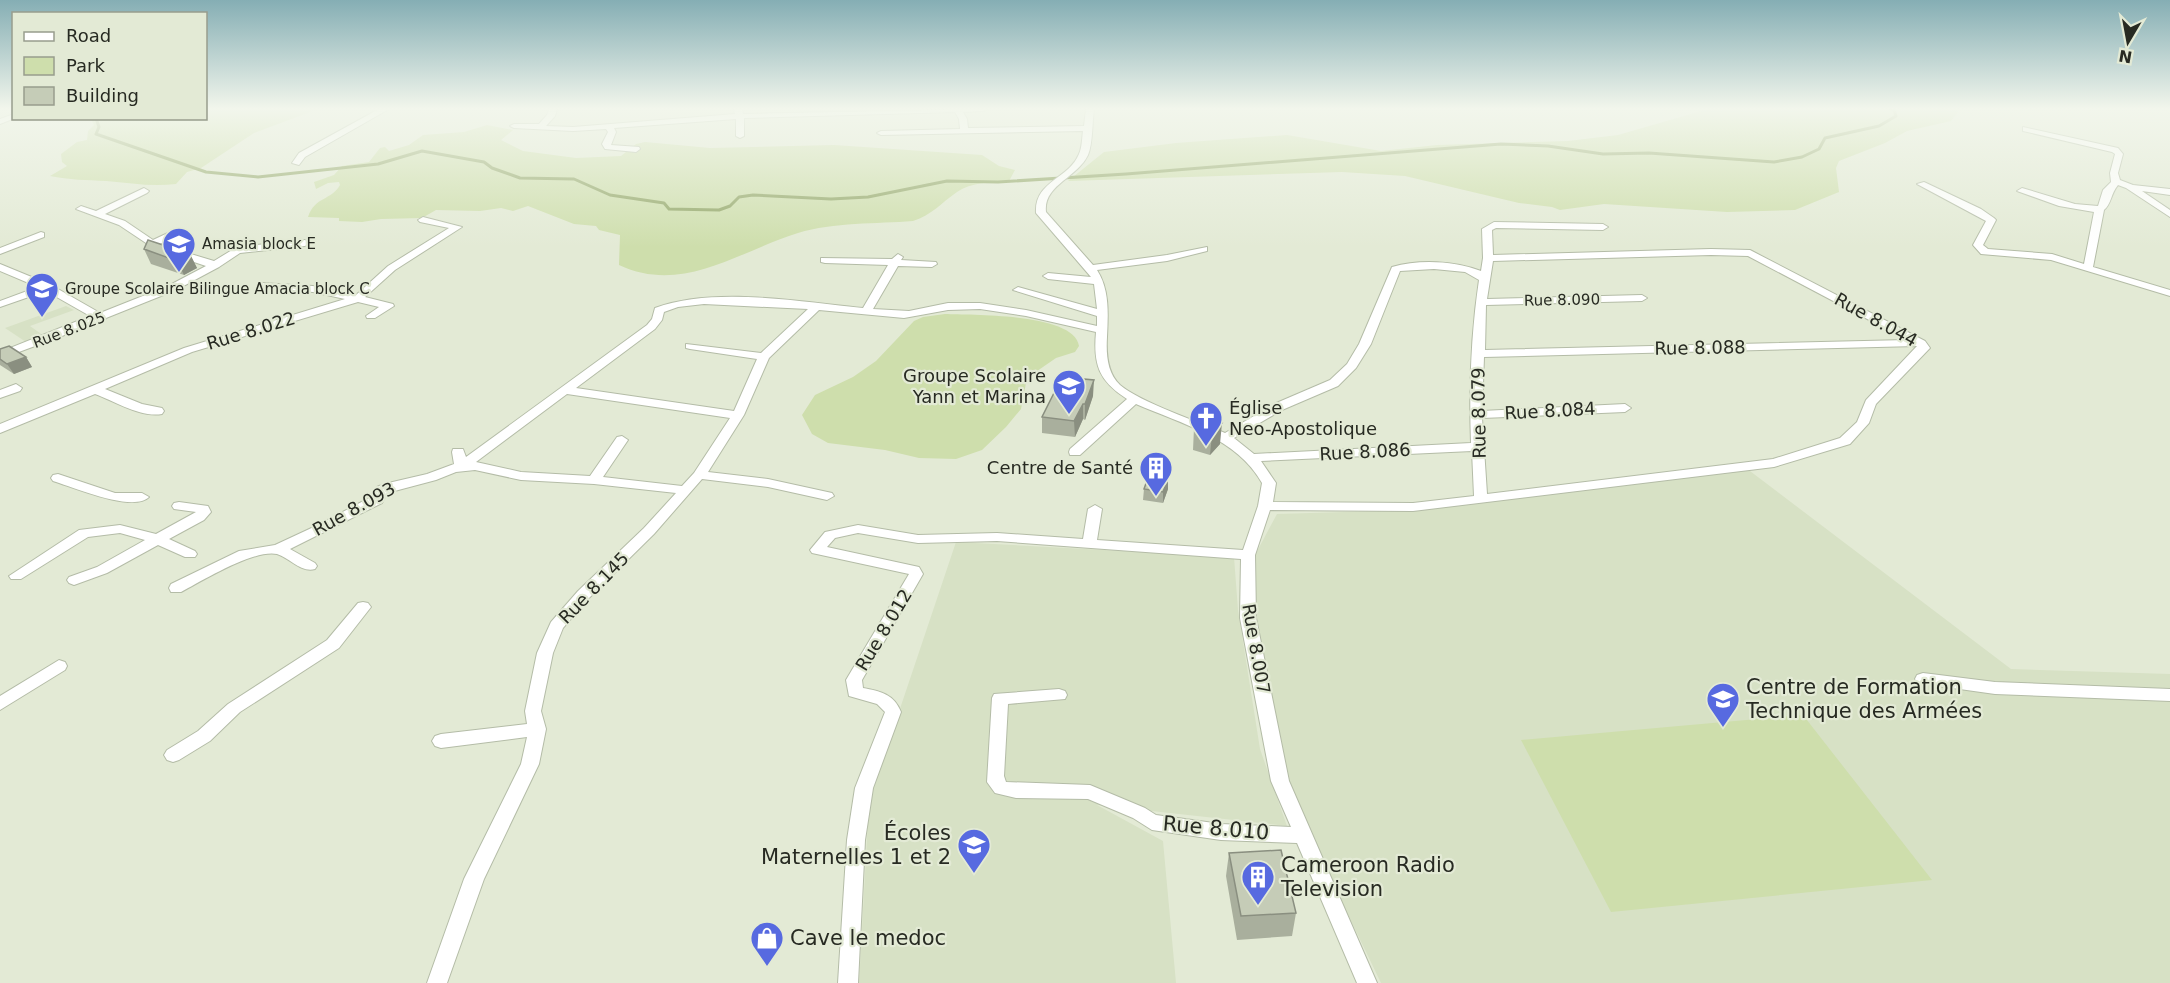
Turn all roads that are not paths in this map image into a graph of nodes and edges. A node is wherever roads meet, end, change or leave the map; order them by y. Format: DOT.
graph roads {
  1 [pos="302,155"];
  2 [pos="1083,155"];
  3 [pos="2119,155"];
  4 [pos="296,163"];
  5 [pos="2116,182"];
  6 [pos="1921,184"];
  7 [pos="2128,186"];
  8 [pos="144,191"];
  9 [pos="2022,191"];
  10 [pos="2170,192"];
  11 [pos="102,201"];
  12 [pos="122,203"];
  13 [pos="81,209"];
  14 [pos="2099,210"];
  15 [pos="2170,213"];
  16 [pos="98,214"];
  17 [pos="423,220"];
  18 [pos="1603,227"];
  19 [pos="173,234"];
  20 [pos="41,235"];
  21 [pos="304,243"];
  22 [pos="152,244"];
  23 [pos="1204,249"];
  24 [pos="0,251"];
  25 [pos="897,258"];
  26 [pos="1488,258"];
  27 [pos="825,260"];
  28 [pos="932,264"];
  29 [pos="215,266"];
  30 [pos="0,267"];
  31 [pos="1091,268"];
  32 [pos="2088,268"];
  33 [pos="1048,276"];
  34 [pos="1485,279"];
  35 [pos="1099,281"];
  36 [pos="264,285"];
  37 [pos="46,287"];
  38 [pos="1018,290"];
  39 [pos="2170,293"];
  40 [pos="1642,298"];
  41 [pos="358,299"];
  42 [pos="1481,302"];
  43 [pos="1,304"];
  44 [pos="816,307"];
  45 [pos="866,312"];
  46 [pos="1103,314"];
  47 [pos="371,316"];
  48 [pos="102,318"];
  49 [pos="1101,330"];
  50 [pos="1921,343"];
  51 [pos="690,346"];
  52 [pos="1479,354"];
  53 [pos="0,356"];
  54 [pos="764,357"];
  55 [pos="16,388"];
  56 [pos="94,390"];
  57 [pos="563,390"];
  58 [pos="0,394"];
  59 [pos="1135,399"];
  60 [pos="1625,408"];
  61 [pos="158,411"];
  62 [pos="0,414"];
  63 [pos="738,415"];
  64 [pos="1476,415"];
  65 [pos="5,426"];
  66 [pos="1226,438"];
  67 [pos="622,440"];
  68 [pos="1478,447"];
  69 [pos="458,452"];
  70 [pos="1075,453"];
  71 [pos="1251,458"];
  72 [pos="461,467"];
  73 [pos="699,475"];
  74 [pos="58,478"];
  75 [pos="594,480"];
  76 [pos="685,490"];
  77 [pos="827,496"];
  78 [pos="142,497"];
  79 [pos="1481,499"];
  80 [pos="179,506"];
  81 [pos="1265,506"];
  82 [pos="1095,508"];
  83 [pos="158,538"];
  84 [pos="1089,543"];
  85 [pos="278,549"];
  86 [pos="190,554"];
  87 [pos="1248,555"];
  88 [pos="310,566"];
  89 [pos="16,576"];
  90 [pos="75,580"];
  91 [pos="176,588"];
  92 [pos="363,607"];
  93 [pos="59,666"];
  94 [pos="1923,679"];
  95 [pos="2170,695"];
  96 [pos="1059,696"];
  97 [pos="0,704"];
  98 [pos="537,729"];
  99 [pos="441,741"];
  100 [pos="173,755"];
  101 [pos="1302,835"];
  102 [pos="437,983"];
  103 [pos="848,983"];
  104 [pos="1367,983"];
  1 -- 4 [label="street"];
  2 -- 31 [label="street, Rue 8.007"];
  3 -- 5 [label="street"];
  5 -- 7 [label="street"];
  5 -- 14 [label="street"];
  6 -- 32 [label="street"];
  7 -- 10 [label="street"];
  7 -- 15 [label="street"];
  8 -- 12 [label="street"];
  9 -- 14 [label="street"];
  11 -- 12 [label="street"];
  12 -- 16 [label="street"];
  13 -- 16 [label="street"];
  14 -- 32 [label="street"];
  16 -- 22 [label="street"];
  17 -- 41 [label="street, Rue 8.022"];
  18 -- 26 [label="street, Rue 8.079"];
  19 -- 22 [label="street"];
  20 -- 24 [label="street"];
  21 -- 29 [label="street, Rue 8.025"];
  22 -- 29 [label="street"];
  23 -- 31 [label="street"];
  25 -- 27 [label="street"];
  25 -- 28 [label="street"];
  25 -- 45 [label="street"];
  26 -- 34 [label="street, Rue 8.079"];
  26 -- 50 [label="street, Rue 8.044"];
  29 -- 48 [label="street, Rue 8.025"];
  30 -- 37 [label="street"];
  31 -- 35 [label="street, Rue 8.007"];
  32 -- 39 [label="street"];
  33 -- 35 [label="street"];
  34 -- 42 [label="street, Rue 8.079"];
  34 -- 66 [label="street"];
  35 -- 46 [label="street, Rue 8.007"];
  36 -- 41 [label="street"];
  37 -- 43 [label="street"];
  37 -- 48 [label="street"];
  38 -- 46 [label="street"];
  40 -- 42 [label="street, Rue 8.090"];
  41 -- 47 [label="street"];
  41 -- 56 [label="street, Rue 8.022"];
  42 -- 52 [label="street, Rue 8.079"];
  44 -- 45 [label="street"];
  44 -- 54 [label="street, Rue 8.145"];
  44 -- 57 [label="street"];
  45 -- 49 [label="street"];
  46 -- 49 [label="street, Rue 8.007"];
  48 -- 53 [label="street, Rue 8.025"];
  49 -- 59 [label="street, Rue 8.007"];
  50 -- 52 [label="street, Rue 8.088"];
  50 -- 79 [label="street, Rue 8.044"];
  51 -- 54 [label="street"];
  52 -- 64 [label="street, Rue 8.079"];
  54 -- 63 [label="street, Rue 8.145"];
  55 -- 58 [label="street"];
  56 -- 61 [label="street"];
  56 -- 65 [label="street, Rue 8.022"];
  57 -- 63 [label="street"];
  57 -- 72 [label="street"];
  59 -- 66 [label="street, Rue 8.007"];
  59 -- 70 [label="street"];
  60 -- 64 [label="street, Rue 8.084"];
  62 -- 65 [label="street"];
  63 -- 73 [label="street, Rue 8.145"];
  64 -- 68 [label="street, Rue 8.079"];
  66 -- 71 [label="street, Rue 8.007"];
  67 -- 75 [label="street"];
  68 -- 71 [label="street, Rue 8.086"];
  68 -- 79 [label="street, Rue 8.079"];
  69 -- 72 [label="street"];
  71 -- 81 [label="street, Rue 8.007"];
  72 -- 75 [label="street, Rue 8.093"];
  72 -- 85 [label="street, Rue 8.093"];
  73 -- 76 [label="street, Rue 8.145"];
  73 -- 77 [label="street"];
  74 -- 78 [label="street"];
  75 -- 76 [label="street, Rue 8.093"];
  76 -- 98 [label="street, Rue 8.145"];
  79 -- 81 [label="street"];
  80 -- 83 [label="street"];
  81 -- 87 [label="street, Rue 8.007"];
  82 -- 84 [label="street"];
  83 -- 86 [label="street"];
  83 -- 89 [label="street"];
  83 -- 90 [label="street"];
  84 -- 87 [label="street, Rue 8.012"];
  84 -- 103 [label="street, Rue 8.012"];
  85 -- 88 [label="street"];
  85 -- 91 [label="street, Rue 8.093"];
  87 -- 101 [label="street, Rue 8.007"];
  92 -- 100 [label="street"];
  93 -- 97 [label="street"];
  94 -- 95 [label="street"];
  96 -- 101 [label="street, Rue 8.010"];
  98 -- 99 [label="street"];
  98 -- 102 [label="street, Rue 8.145"];
  101 -- 104 [label="street, Rue 8.007"];
}
